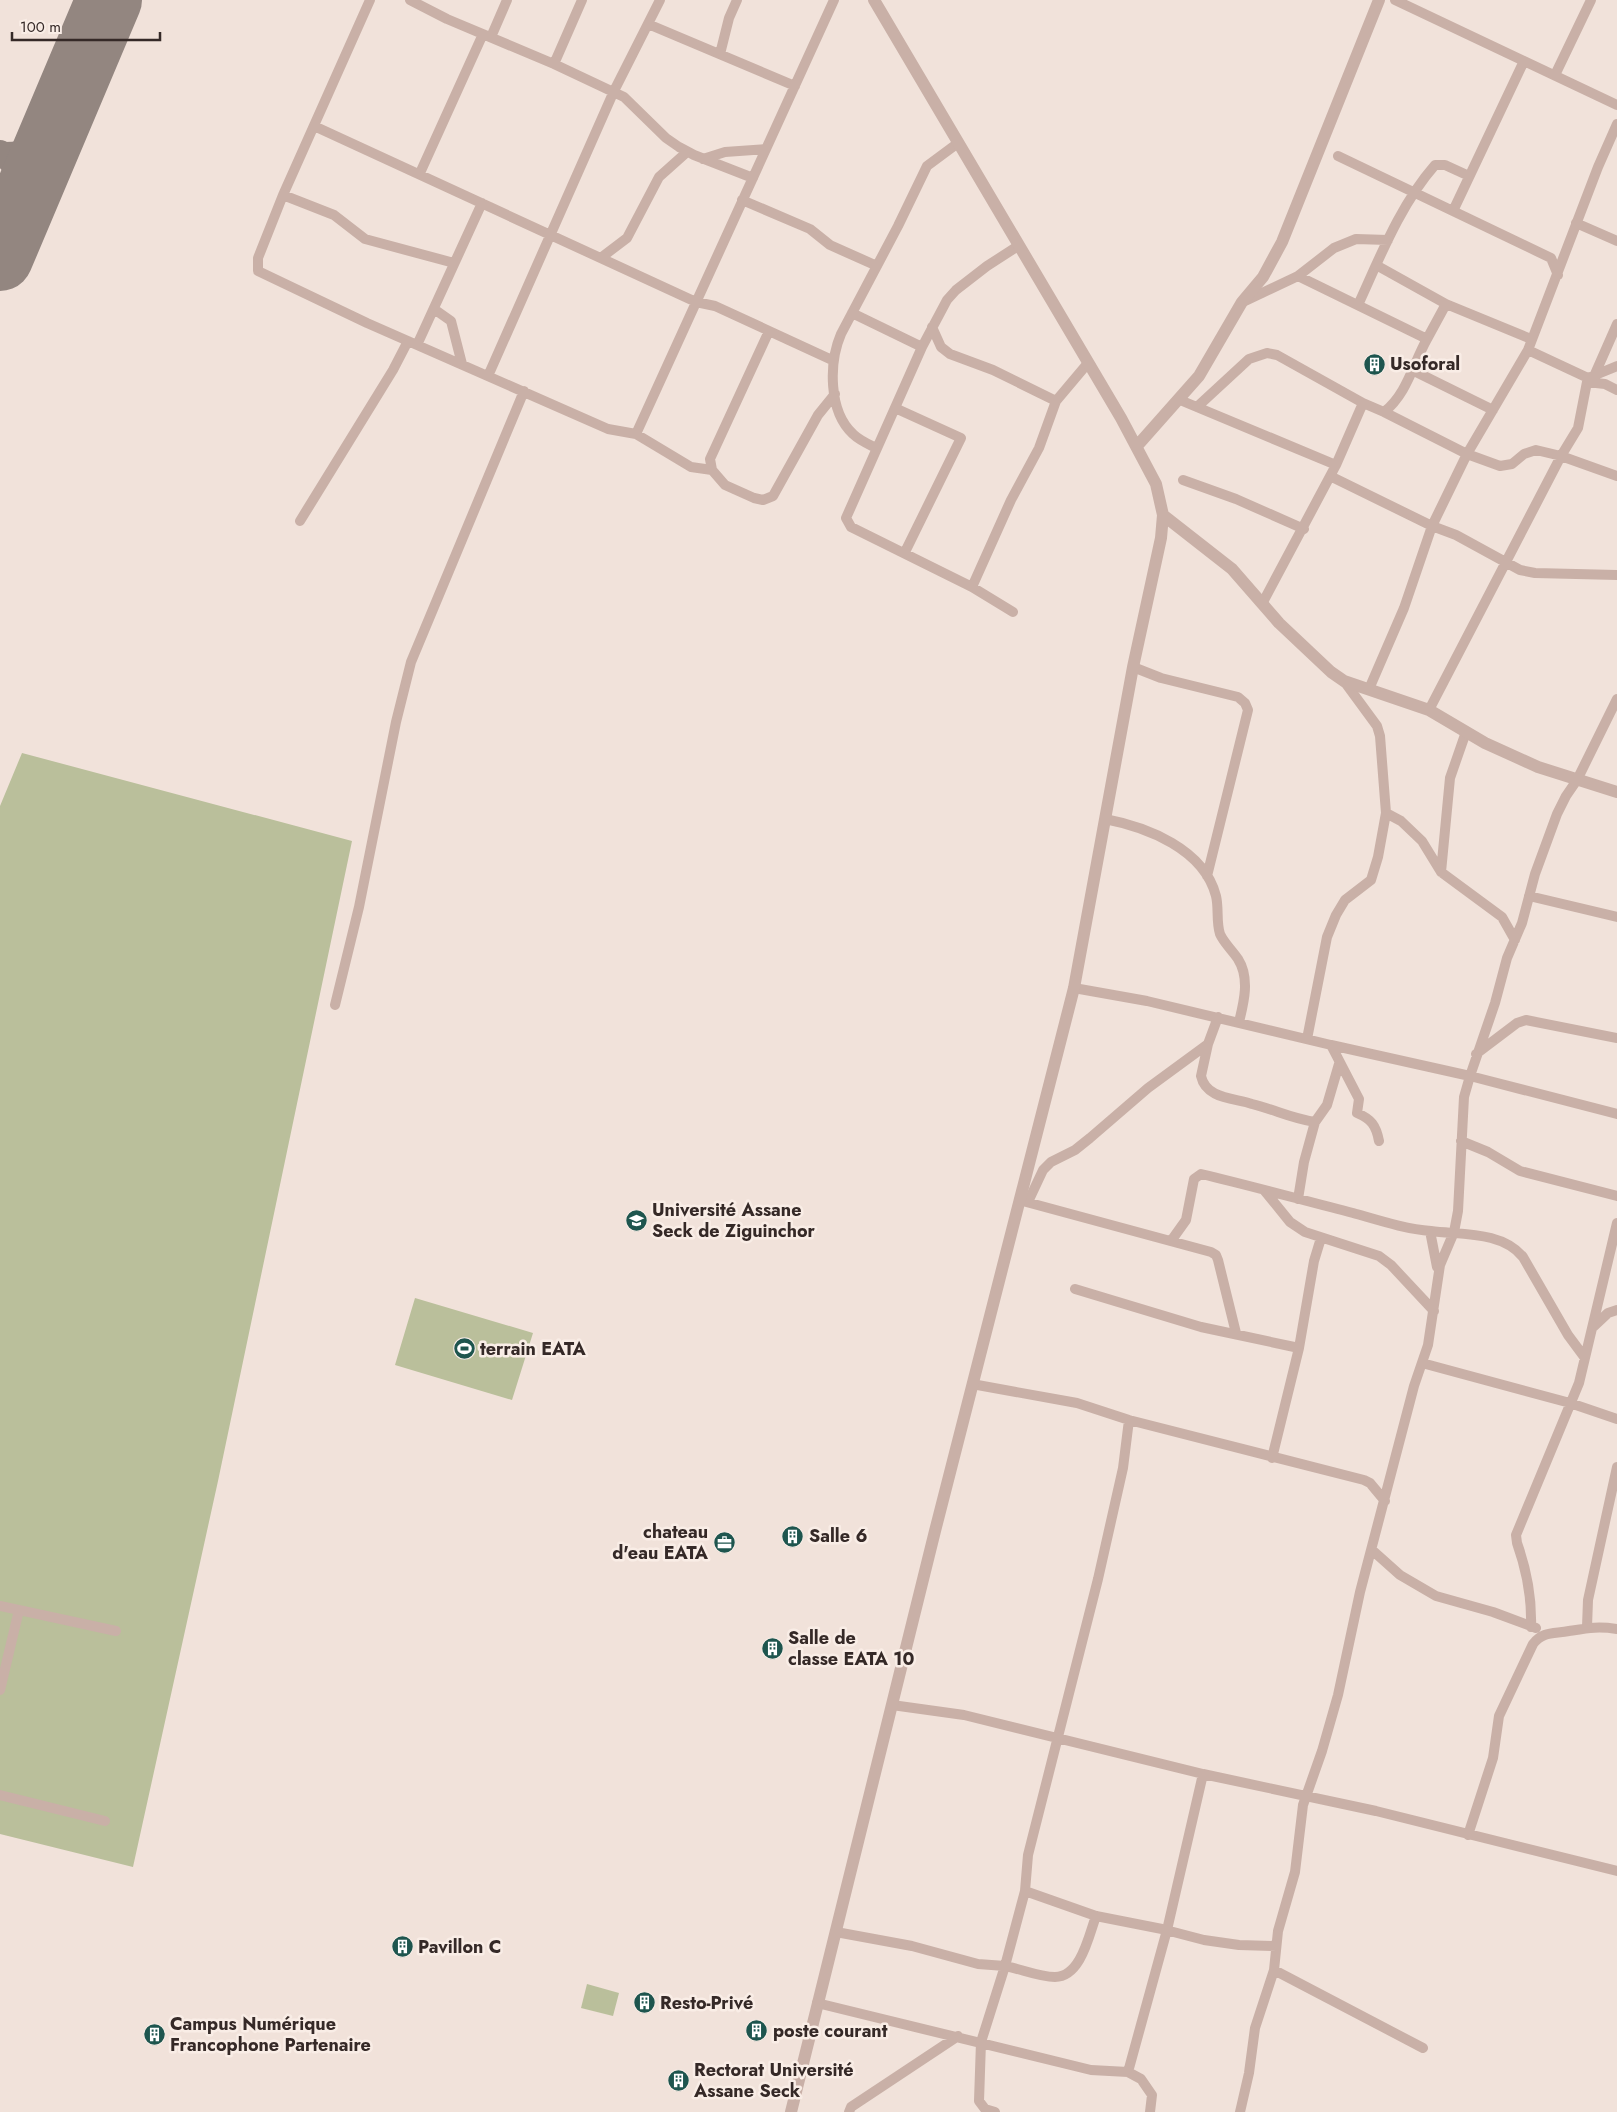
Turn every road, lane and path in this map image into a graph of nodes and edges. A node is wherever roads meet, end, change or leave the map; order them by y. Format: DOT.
graph roads {
  1 [pos="370,0"];
  2 [pos="410,0"];
  3 [pos="507,0"];
  4 [pos="582,0"];
  5 [pos="660,0"];
  6 [pos="737,0"];
  7 [pos="834,0"];
  8 [pos="874,0"];
  9 [pos="1380,0"];
  10 [pos="1395,0"];
  11 [pos="1591,0"];
  12 [pos="648,24"];
  13 [pos="487,36"];
  14 [pos="720,54"];
  15 [pos="1524,61"];
  16 [pos="554,64"];
  17 [pos="1555,75"];
  18 [pos="795,86"];
  19 [pos="614,92"];
  20 [pos="1617,105"];
  21 [pos="1617,124"];
  22 [pos="314,126"];
  23 [pos="958,143"];
  24 [pos="766,149"];
  25 [pos="687,152"];
  26 [pos="1338,156"];
  27 [pos="704,159"];
  28 [pos="420,173"];
  29 [pos="1469,176"];
  30 [pos="753,178"];
  31 [pos="1414,193"];
  32 [pos="283,195"];
  33 [pos="742,200"];
  34 [pos="482,203"];
  35 [pos="1453,211"];
  36 [pos="1576,223"];
  37 [pos="552,234"];
  38 [pos="1388,240"];
  39 [pos="1617,241"];
  40 [pos="1018,246"];
  41 [pos="602,257"];
  42 [pos="454,263"];
  43 [pos="1376,265"];
  44 [pos="877,266"];
  45 [pos="1558,275"];
  46 [pos="1298,276"];
  47 [pos="696,302"];
  48 [pos="1242,302"];
  49 [pos="1446,304"];
  50 [pos="1358,306"];
  51 [pos="434,310"];
  52 [pos="852,313"];
  53 [pos="1617,324"];
  54 [pos="932,327"];
  55 [pos="769,331"];
  56 [pos="1427,339"];
  57 [pos="1531,339"];
  58 [pos="412,343"];
  59 [pos="922,347"];
  60 [pos="1528,350"];
  61 [pos="832,360"];
  62 [pos="1088,363"];
  63 [pos="462,364"];
  64 [pos="1617,366"];
  65 [pos="1412,370"];
  66 [pos="1594,374"];
  67 [pos="488,376"];
  68 [pos="1617,390"];
  69 [pos="524,391"];
  70 [pos="834,394"];
  71 [pos="1180,400"];
  72 [pos="1056,401"];
  73 [pos="1363,403"];
  74 [pos="1197,407"];
  75 [pos="895,408"];
  76 [pos="1493,410"];
  77 [pos="1384,412"];
  78 [pos="636,434"];
  79 [pos="1137,446"];
  80 [pos="876,448"];
  81 [pos="1467,454"];
  82 [pos="1561,456"];
  83 [pos="1336,465"];
  84 [pos="712,470"];
  85 [pos="1617,476"];
  86 [pos="1332,477"];
  87 [pos="1183,480"];
  88 [pos="1163,515"];
  89 [pos="300,521"];
  90 [pos="1432,526"];
  91 [pos="1304,529"];
  92 [pos="904,552"];
  93 [pos="1506,565"];
  94 [pos="1617,575"];
  95 [pos="972,587"];
  96 [pos="1262,604"];
  97 [pos="1012,612"];
  98 [pos="1133,667"];
  99 [pos="1344,680"];
  100 [pos="1369,689"];
  101 [pos="1617,699"];
  102 [pos="1429,710"];
  103 [pos="1466,732"];
  104 [pos="1577,780"];
  105 [pos="1617,792"];
  106 [pos="1386,813"];
  107 [pos="1105,819"];
  108 [pos="1441,872"];
  109 [pos="1207,876"];
  110 [pos="1529,896"];
  111 [pos="1617,917"];
  112 [pos="1516,940"];
  113 [pos="1074,988"];
  114 [pos="335,1005"];
  115 [pos="1218,1017"];
  116 [pos="1239,1022"];
  117 [pos="1617,1038"];
  118 [pos="1306,1039"];
  119 [pos="1208,1044"];
  120 [pos="1331,1045"];
  121 [pos="1476,1054"];
  122 [pos="1340,1064"];
  123 [pos="1470,1076"];
  124 [pos="1617,1114"];
  125 [pos="1315,1122"];
  126 [pos="1379,1141"];
  127 [pos="1461,1141"];
  128 [pos="1264,1190"];
  129 [pos="1617,1196"];
  130 [pos="1298,1199"];
  131 [pos="1024,1201"];
  132 [pos="1617,1223"];
  133 [pos="1430,1231"];
  134 [pos="1454,1232"];
  135 [pos="1320,1238"];
  136 [pos="1171,1241"];
  137 [pos="1438,1272"];
  138 [pos="1075,1289"];
  139 [pos="1617,1310"];
  140 [pos="1434,1311"];
  141 [pos="1592,1328"];
  142 [pos="1236,1333"];
  143 [pos="1299,1348"];
  144 [pos="1585,1358"];
  145 [pos="1422,1363"];
  146 [pos="972,1384"];
  147 [pos="1570,1403"];
  148 [pos="1617,1419"];
  149 [pos="1129,1420"];
  150 [pos="1272,1458"];
  151 [pos="1617,1467"];
  152 [pos="1385,1501"];
  153 [pos="1372,1550"];
  154 [pos="0,1606"];
  155 [pos="19,1610"];
  156 [pos="1531,1627"];
  157 [pos="1587,1627"];
  158 [pos="1617,1629"];
  159 [pos="116,1631"];
  160 [pos="1548,1633"];
  161 [pos="0,1690"];
  162 [pos="892,1705"];
  163 [pos="1057,1738"];
  164 [pos="1203,1774"];
  165 [pos="0,1795"];
  166 [pos="1306,1796"];
  167 [pos="105,1821"];
  168 [pos="1468,1835"];
  169 [pos="1617,1871"];
  170 [pos="1026,1891"];
  171 [pos="1096,1916"];
  172 [pos="1167,1930"];
  173 [pos="836,1932"];
  174 [pos="1276,1946"];
  175 [pos="1005,1966"];
  176 [pos="1274,1970"];
  177 [pos="817,2003"];
  178 [pos="958,2036"];
  179 [pos="981,2042"];
  180 [pos="1423,2048"];
  181 [pos="1128,2072"];
  182 [pos="791,2112"];
  183 [pos="848,2112"];
  184 [pos="995,2112"];
  185 [pos="1150,2112"];
  186 [pos="1240,2112"];
  1 -- 22 [label="street"];
  2 -- 13 [label="street"];
  3 -- 13 [label="street"];
  4 -- 16 [label="street"];
  5 -- 12 [label="street"];
  6 -- 14 [label="street"];
  7 -- 18 [label="street"];
  8 -- 23 [label="street"];
  9 -- 48 [label="street"];
  10 -- 15 [label="street"];
  11 -- 17 [label="street"];
  12 -- 14 [label="street"];
  12 -- 19 [label="street"];
  13 -- 16 [label="street"];
  13 -- 28 [label="street"];
  14 -- 18 [label="street"];
  15 -- 17 [label="street"];
  15 -- 29 [label="street"];
  16 -- 19 [label="street"];
  17 -- 20 [label="street"];
  18 -- 24 [label="street"];
  19 -- 25 [label="street"];
  19 -- 37 [label="street"];
  21 -- 36 [label="street"];
  22 -- 28 [label="street"];
  22 -- 32 [label="street"];
  23 -- 40 [label="street"];
  23 -- 44 [label="street"];
  24 -- 27 [label="street"];
  24 -- 30 [label="street"];
  25 -- 27 [label="street"];
  25 -- 41 [label="street"];
  26 -- 31 [label="street"];
  27 -- 30 [label="street"];
  28 -- 34 [label="street"];
  29 -- 31 [label="street"];
  29 -- 35 [label="street"];
  30 -- 33 [label="street"];
  31 -- 35 [label="street"];
  31 -- 38 [label="street"];
  32 -- 42 [label="street"];
  32 -- 58 [label="street"];
  33 -- 44 [label="street"];
  33 -- 47 [label="street"];
  34 -- 37 [label="street"];
  34 -- 42 [label="street"];
  35 -- 45 [label="street"];
  36 -- 39 [label="street"];
  36 -- 45 [label="street"];
  37 -- 41 [label="street"];
  37 -- 67 [label="street"];
  38 -- 43 [label="street"];
  38 -- 46 [label="street"];
  40 -- 54 [label="street"];
  40 -- 62 [label="street"];
  41 -- 47 [label="street"];
  42 -- 51 [label="street"];
  43 -- 49 [label="street"];
  43 -- 50 [label="street"];
  44 -- 52 [label="street"];
  45 -- 57 [label="street"];
  46 -- 48 [label="street"];
  46 -- 50 [label="street"];
  47 -- 55 [label="street"];
  47 -- 78 [label="street"];
  48 -- 71 [label="street"];
  49 -- 56 [label="street"];
  49 -- 57 [label="street"];
  50 -- 56 [label="street"];
  51 -- 58 [label="street"];
  51 -- 63 [label="street"];
  52 -- 59 [label="street"];
  52 -- 61 [label="street"];
  53 -- 66 [label="street"];
  54 -- 59 [label="street"];
  54 -- 72 [label="street"];
  55 -- 61 [label="street"];
  55 -- 84 [label="street"];
  56 -- 65 [label="street"];
  57 -- 60 [label="street"];
  58 -- 63 [label="street"];
  58 -- 89 [label="street"];
  59 -- 75 [label="street"];
  60 -- 66 [label="street"];
  60 -- 76 [label="street"];
  61 -- 70 [label="street"];
  62 -- 72 [label="street"];
  62 -- 79 [label="street"];
  63 -- 67 [label="street"];
  64 -- 66 [label="street"];
  65 -- 76 [label="street"];
  65 -- 77 [label="street"];
  67 -- 69 [label="street"];
  68 -- 82 [label="street"];
  69 -- 78 [label="street"];
  69 -- 114 [label="street"];
  70 -- 80 [label="street"];
  70 -- 84 [label="street"];
  71 -- 74 [label="street"];
  71 -- 79 [label="street"];
  72 -- 95 [label="street"];
  73 -- 74 [label="street"];
  73 -- 77 [label="street"];
  73 -- 83 [label="street"];
  74 -- 83 [label="street"];
  75 -- 80 [label="street"];
  75 -- 92 [label="street"];
  76 -- 81 [label="street"];
  77 -- 81 [label="street"];
  78 -- 84 [label="street"];
  79 -- 88 [label="street"];
  80 -- 92 [label="street"];
  81 -- 82 [label="street"];
  81 -- 90 [label="street"];
  82 -- 85 [label="street"];
  82 -- 93 [label="street"];
  83 -- 86 [label="street"];
  86 -- 90 [label="street"];
  86 -- 91 [label="street"];
  87 -- 91 [label="street"];
  88 -- 96 [label="street"];
  88 -- 98 [label="street"];
  90 -- 93 [label="street"];
  90 -- 100 [label="street"];
  91 -- 96 [label="street"];
  92 -- 95 [label="street"];
  93 -- 94 [label="street"];
  93 -- 102 [label="street"];
  95 -- 97 [label="street"];
  96 -- 99 [label="street"];
  98 -- 107 [label="street"];
  98 -- 109 [label="street"];
  99 -- 100 [label="street"];
  99 -- 106 [label="street"];
  100 -- 102 [label="street"];
  101 -- 104 [label="street"];
  102 -- 103 [label="street"];
  103 -- 104 [label="street"];
  103 -- 108 [label="street"];
  104 -- 105 [label="street"];
  104 -- 110 [label="street"];
  106 -- 108 [label="street"];
  106 -- 118 [label="street"];
  107 -- 109 [label="street"];
  107 -- 113 [label="street"];
  108 -- 112 [label="street"];
  109 -- 116 [label="street"];
  110 -- 111 [label="street"];
  110 -- 112 [label="street"];
  112 -- 121 [label="street"];
  113 -- 115 [label="street"];
  113 -- 131 [label="street"];
  115 -- 116 [label="street"];
  115 -- 119 [label="street"];
  116 -- 118 [label="street"];
  117 -- 121 [label="street"];
  118 -- 120 [label="street"];
  119 -- 125 [label="street"];
  119 -- 131 [label="street"];
  120 -- 122 [label="street"];
  120 -- 123 [label="street"];
  121 -- 123 [label="street"];
  122 -- 125 [label="street"];
  122 -- 126 [label="street"];
  123 -- 124 [label="street"];
  123 -- 127 [label="street"];
  125 -- 130 [label="street"];
  127 -- 129 [label="street"];
  127 -- 134 [label="street"];
  128 -- 130 [label="street"];
  128 -- 135 [label="street"];
  128 -- 136 [label="street"];
  130 -- 133 [label="street"];
  131 -- 136 [label="street"];
  131 -- 146 [label="street"];
  132 -- 141 [label="street"];
  133 -- 134 [label="street"];
  133 -- 137 [label="street"];
  134 -- 137 [label="street"];
  134 -- 144 [label="street"];
  135 -- 140 [label="street"];
  135 -- 143 [label="street"];
  136 -- 142 [label="street"];
  137 -- 140 [label="street"];
  138 -- 142 [label="street"];
  139 -- 141 [label="street"];
  140 -- 145 [label="street"];
  141 -- 144 [label="street"];
  142 -- 143 [label="street"];
  143 -- 150 [label="street"];
  144 -- 147 [label="street"];
  145 -- 147 [label="street"];
  145 -- 152 [label="street"];
  146 -- 149 [label="street"];
  146 -- 162 [label="street"];
  147 -- 148 [label="street"];
  147 -- 156 [label="street"];
  149 -- 150 [label="street"];
  149 -- 163 [label="street"];
  150 -- 152 [label="street"];
  151 -- 157 [label="street"];
  152 -- 153 [label="street"];
  153 -- 156 [label="street"];
  153 -- 166 [label="street"];
  154 -- 155 [label="street"];
  155 -- 159 [label="street"];
  155 -- 161 [label="street"];
  156 -- 160 [label="street"];
  157 -- 158 [label="street"];
  157 -- 160 [label="street"];
  160 -- 168 [label="street"];
  162 -- 163 [label="street"];
  162 -- 173 [label="street"];
  163 -- 164 [label="street"];
  163 -- 170 [label="street"];
  164 -- 166 [label="street"];
  164 -- 172 [label="street"];
  165 -- 167 [label="street"];
  166 -- 168 [label="street"];
  166 -- 174 [label="street"];
  168 -- 169 [label="street"];
  170 -- 171 [label="street"];
  170 -- 175 [label="street"];
  171 -- 172 [label="street"];
  171 -- 175 [label="street"];
  172 -- 174 [label="street"];
  172 -- 181 [label="street"];
  173 -- 175 [label="street"];
  173 -- 177 [label="street"];
  174 -- 176 [label="street"];
  175 -- 179 [label="street"];
  176 -- 180 [label="street"];
  176 -- 186 [label="street"];
  177 -- 178 [label="street"];
  177 -- 182 [label="street"];
  178 -- 179 [label="street"];
  178 -- 183 [label="street"];
  179 -- 181 [label="street"];
  179 -- 184 [label="street"];
  181 -- 185 [label="street"];
}
